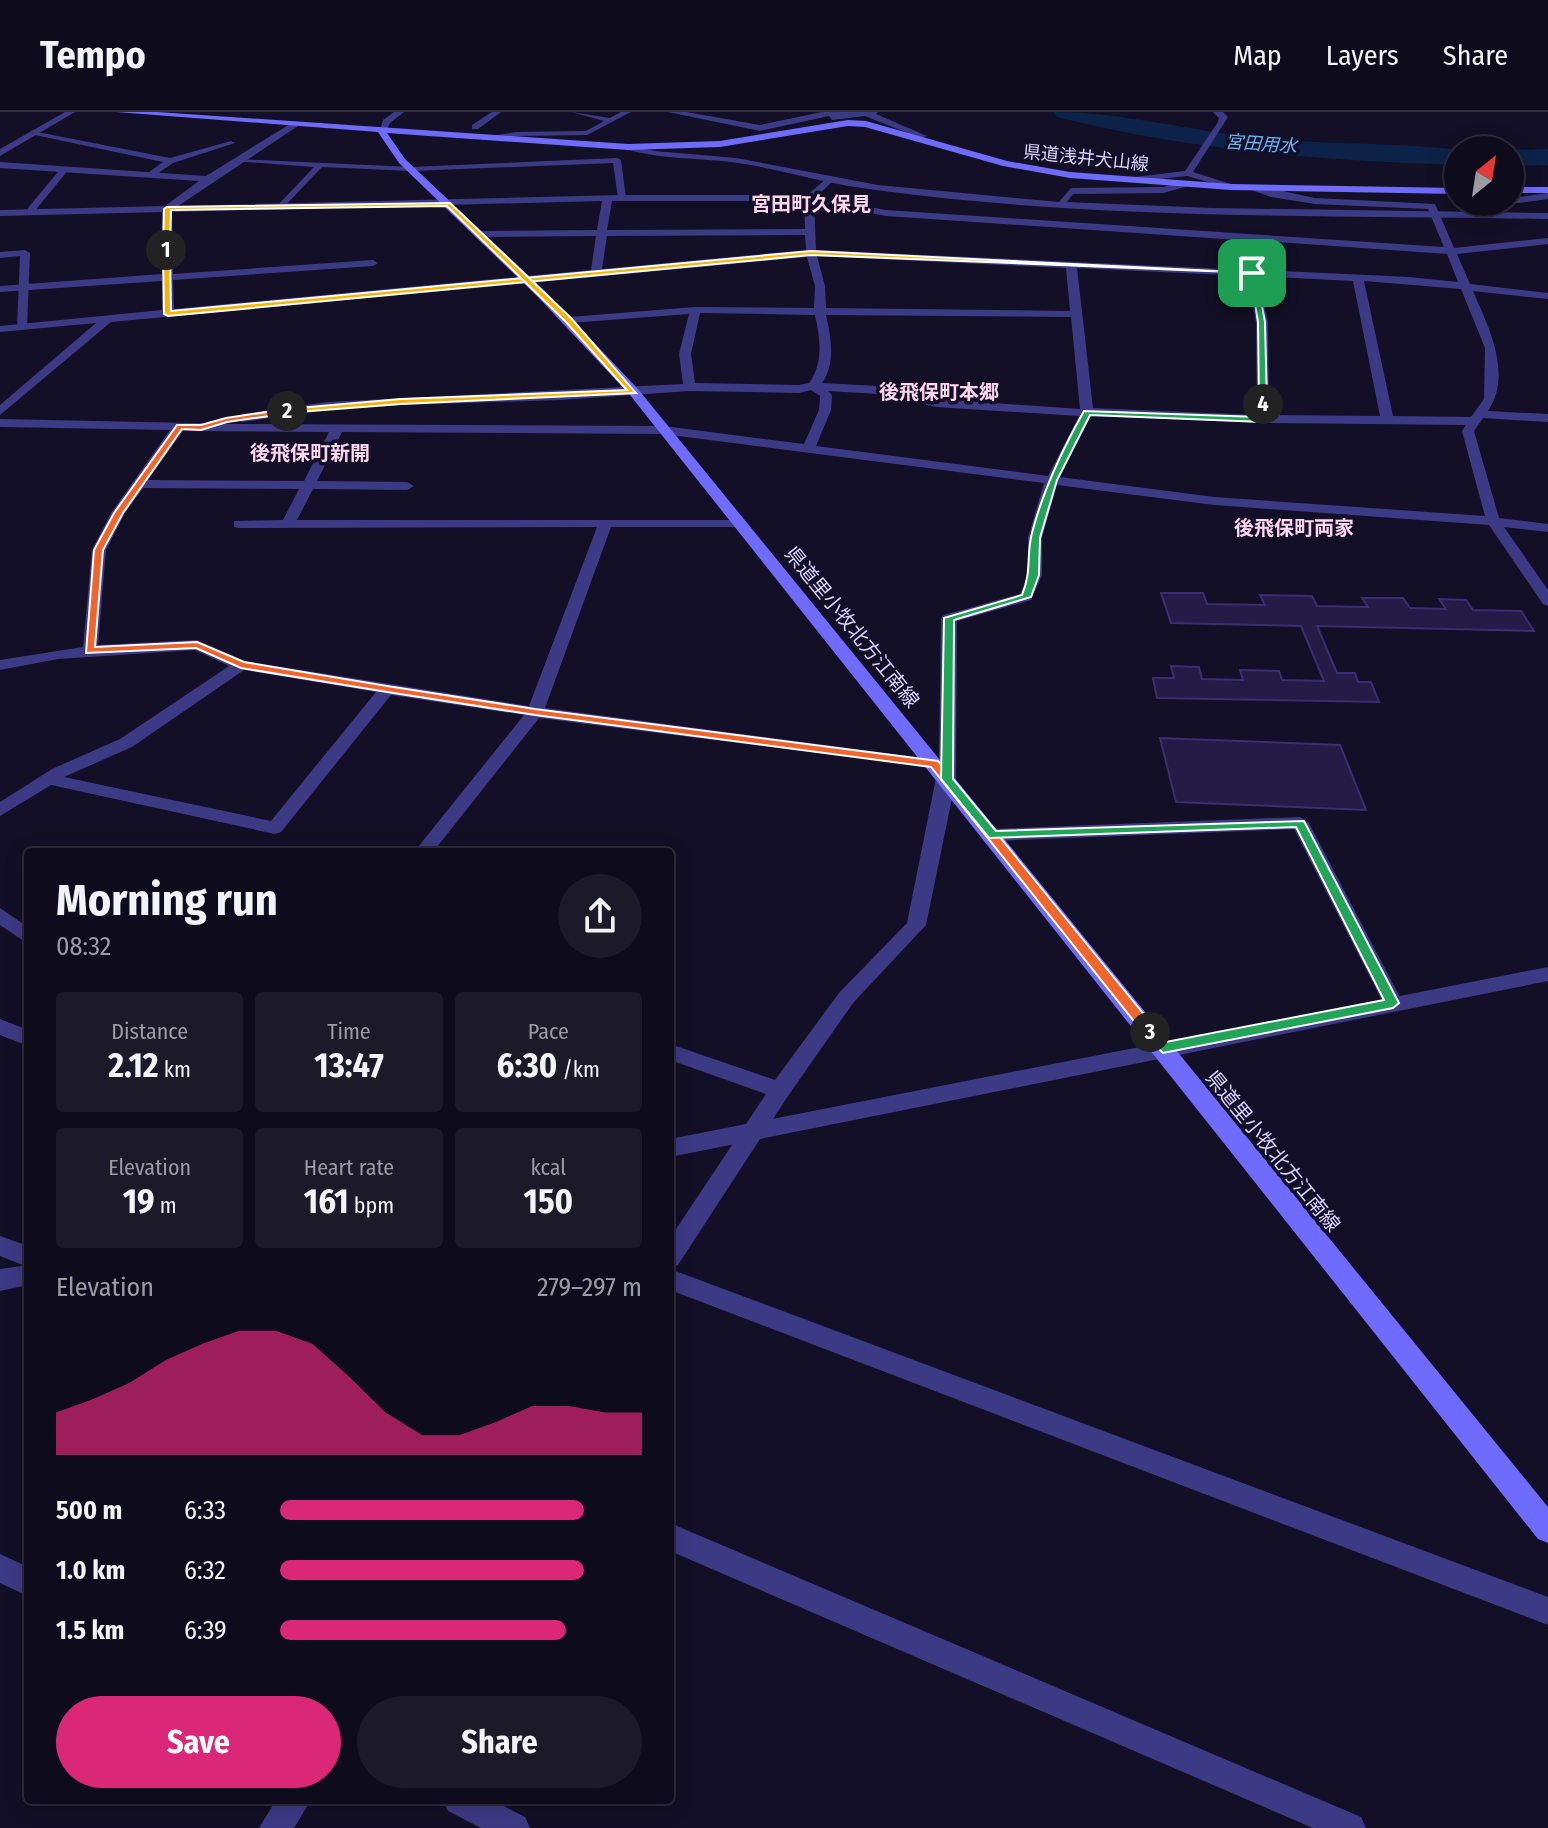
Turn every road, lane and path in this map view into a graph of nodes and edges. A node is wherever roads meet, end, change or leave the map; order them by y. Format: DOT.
graph roads {
  1 [pos="71,112"];
  2 [pos="120,112"];
  3 [pos="400,112"];
  4 [pos="497,112"];
  5 [pos="575,112"];
  6 [pos="627,112"];
  7 [pos="672,112"];
  8 [pos="1217,112"];
  9 [pos="838,113"];
  10 [pos="871,113"];
  11 [pos="608,120"];
  12 [pos="295,124"];
  13 [pos="475,127"];
  14 [pos="382,131"];
  15 [pos="35,133"];
  16 [pos="785,133"];
  17 [pos="483,138"];
  18 [pos="917,138"];
  19 [pos="231,143"];
  20 [pos="628,147"];
  21 [pos="0,153"];
  22 [pos="170,161"];
  23 [pos="236,161"];
  24 [pos="0,165"];
  25 [pos="320,165"];
  26 [pos="65,169"];
  27 [pos="411,169"];
  28 [pos="151,175"];
  29 [pos="1187,178"];
  30 [pos="208,179"];
  31 [pos="830,179"];
  32 [pos="1135,180"];
  33 [pos="1231,187"];
  34 [pos="1255,188"];
  35 [pos="1524,190"];
  36 [pos="1546,190"];
  37 [pos="1444,191"];
  38 [pos="1524,197"];
  39 [pos="622,198"];
  40 [pos="809,198"];
  41 [pos="607,199"];
  42 [pos="1062,203"];
  43 [pos="448,204"];
  44 [pos="1087,205"];
  45 [pos="281,207"];
  46 [pos="1444,208"];
  47 [pos="167,209"];
  48 [pos="31,210"];
  49 [pos="1434,210"];
  50 [pos="0,213"];
  51 [pos="1548,216"];
  52 [pos="1087,226"];
  53 [pos="811,232"];
  54 [pos="602,233"];
  55 [pos="479,234"];
  56 [pos="1259,238"];
  57 [pos="1548,243"];
  58 [pos="1453,251"];
  59 [pos="811,253"];
  60 [pos="0,255"];
  61 [pos="373,263"];
  62 [pos="1071,264"];
  63 [pos="1252,273"];
  64 [pos="596,274"];
  65 [pos="167,277"];
  66 [pos="1358,277"];
  67 [pos="527,280"];
  68 [pos="25,287"];
  69 [pos="1466,288"];
  70 [pos="0,289"];
  71 [pos="1548,296"];
  72 [pos="695,310"];
  73 [pos="820,313"];
  74 [pos="168,314"];
  75 [pos="1078,314"];
  76 [pos="107,320"];
  77 [pos="569,320"];
  78 [pos="22,327"];
  79 [pos="0,329"];
  80 [pos="813,386"];
  81 [pos="689,387"];
  82 [pos="634,392"];
  83 [pos="0,411"];
  84 [pos="1087,412"];
  85 [pos="1476,417"];
  86 [pos="1548,418"];
  87 [pos="1263,419"];
  88 [pos="1387,419"];
  89 [pos="0,423"];
  90 [pos="180,426"];
  91 [pos="201,427"];
  92 [pos="338,428"];
  93 [pos="663,430"];
  94 [pos="809,447"];
  95 [pos="1052,480"];
  96 [pos="139,484"];
  97 [pos="308,486"];
  98 [pos="407,486"];
  99 [pos="1493,521"];
  100 [pos="738,523"];
  101 [pos="239,524"];
  102 [pos="288,524"];
  103 [pos="605,525"];
  104 [pos="1548,528"];
  105 [pos="1548,601"];
  106 [pos="90,651"];
  107 [pos="0,665"];
  108 [pos="241,665"];
  109 [pos="387,689"];
  110 [pos="535,712"];
  111 [pos="941,771"];
  112 [pos="48,779"];
  113 [pos="0,810"];
  114 [pos="993,835"];
  115 [pos="426,848"];
  116 [pos="0,915"];
  117 [pos="24,934"];
  118 [pos="1548,974"];
  119 [pos="1393,1003"];
  120 [pos="0,1027"];
  121 [pos="24,1036"];
  122 [pos="1163,1048"];
  123 [pos="674,1053"];
  124 [pos="780,1090"];
  125 [pos="755,1132"];
  126 [pos="674,1147"];
  127 [pos="0,1246"];
  128 [pos="674,1252"];
  129 [pos="24,1255"];
  130 [pos="24,1276"];
  131 [pos="0,1280"];
  132 [pos="674,1281"];
  133 [pos="1548,1529"];
  134 [pos="674,1539"];
  135 [pos="0,1568"];
  136 [pos="24,1580"];
  137 [pos="1548,1611"];
  138 [pos="292,1804"];
  139 [pos="467,1804"];
  140 [pos="275,1828"];
  141 [pos="514,1828"];
  142 [pos="1350,1828"];
  1 -- 15 [label="street"];
  2 -- 12 [label="main road"];
  3 -- 14 [label="street"];
  4 -- 13 [label="lane"];
  5 -- 11 [label="lane"];
  6 -- 11 [label="lane"];
  7 -- 9 [label="street"];
  8 -- 29 [label="street"];
  9 -- 10 [label="street"];
  9 -- 16 [label="street"];
  10 -- 18 [label="street"];
  11 -- 17 [label="lane"];
  12 -- 14 [label="main road"];
  12 -- 23 [label="street"];
  14 -- 17 [label="main road, 県道浅井犬山線"];
  14 -- 27 [label="main road, 県道里小牧北方江南線"];
  15 -- 21 [label="street"];
  15 -- 22 [label="lane"];
  16 -- 18 [label="main road, 県道浅井犬山線"];
  16 -- 20 [label="main road, 県道浅井犬山線"];
  17 -- 20 [label="main road, 県道浅井犬山線"];
  18 -- 32 [label="main road, 県道浅井犬山線"];
  19 -- 22 [label="lane"];
  20 -- 31 [label="lane"];
  22 -- 28 [label="lane"];
  23 -- 25 [label="lane"];
  23 -- 30 [label="street"];
  24 -- 26 [label="street"];
  25 -- 27 [label="lane"];
  25 -- 45 [label="lane"];
  26 -- 28 [label="street"];
  26 -- 48 [label="lane"];
  27 -- 39 [label="lane"];
  27 -- 43 [label="main road, 県道里小牧北方江南線"];
  28 -- 30 [label="street"];
  29 -- 32 [label="street"];
  29 -- 33 [label="street"];
  29 -- 42 [label="lane"];
  30 -- 47 [label="street"];
  31 -- 40 [label="street"];
  31 -- 42 [label="lane"];
  33 -- 34 [label="main road"];
  34 -- 37 [label="main road"];
  34 -- 49 [label="street"];
  35 -- 36 [label="main road"];
  36 -- 38 [label="lane"];
  39 -- 40 [label="street"];
  39 -- 41 [label="street"];
  40 -- 52 [label="street"];
  40 -- 53 [label="street"];
  41 -- 43 [label="street"];
  41 -- 54 [label="street"];
  42 -- 44 [label="lane"];
  43 -- 45 [label="street"];
  43 -- 55 [label="main road, 県道里小牧北方江南線"];
  44 -- 49 [label="lane"];
  44 -- 52 [label="lane"];
  45 -- 47 [label="street"];
  46 -- 49 [label="lane"];
  47 -- 48 [label="street"];
  47 -- 65 [label="street"];
  48 -- 50 [label="street"];
  49 -- 51 [label="lane"];
  49 -- 58 [label="street"];
  52 -- 56 [label="street"];
  53 -- 54 [label="street"];
  53 -- 59 [label="street"];
  54 -- 55 [label="street"];
  54 -- 64 [label="street"];
  55 -- 67 [label="main road, 県道里小牧北方江南線"];
  56 -- 58 [label="street"];
  56 -- 63 [label="street"];
  57 -- 58 [label="street"];
  58 -- 69 [label="street"];
  59 -- 62 [label="street"];
  59 -- 64 [label="street"];
  59 -- 73 [label="street"];
  60 -- 68 [label="lane"];
  61 -- 65 [label="street"];
  62 -- 63 [label="street"];
  62 -- 75 [label="street"];
  63 -- 66 [label="street"];
  63 -- 87 [label="street"];
  64 -- 67 [label="street"];
  65 -- 68 [label="street"];
  65 -- 74 [label="street"];
  66 -- 69 [label="street"];
  66 -- 88 [label="street"];
  67 -- 74 [label="street"];
  67 -- 77 [label="main road, 県道里小牧北方江南線"];
  68 -- 70 [label="street"];
  68 -- 78 [label="lane"];
  69 -- 71 [label="street"];
  69 -- 85 [label="street"];
  72 -- 73 [label="street"];
  72 -- 77 [label="street"];
  72 -- 81 [label="street"];
  73 -- 75 [label="street"];
  73 -- 80 [label="street"];
  74 -- 76 [label="street"];
  75 -- 84 [label="street"];
  76 -- 78 [label="street"];
  76 -- 83 [label="street"];
  77 -- 82 [label="main road, 県道里小牧北方江南線"];
  78 -- 79 [label="street"];
  80 -- 81 [label="street"];
  80 -- 84 [label="street"];
  80 -- 94 [label="street"];
  81 -- 82 [label="street"];
  82 -- 91 [label="street"];
  82 -- 93 [label="main road, 県道里小牧北方江南線"];
  84 -- 87 [label="street"];
  84 -- 95 [label="street"];
  85 -- 86 [label="street"];
  85 -- 88 [label="street"];
  85 -- 99 [label="street"];
  87 -- 88 [label="street"];
  89 -- 90 [label="street"];
  90 -- 91 [label="street"];
  90 -- 96 [label="street"];
  91 -- 92 [label="street"];
  92 -- 93 [label="street"];
  92 -- 97 [label="street"];
  93 -- 94 [label="street"];
  93 -- 100 [label="main road, 県道里小牧北方江南線"];
  94 -- 95 [label="street"];
  95 -- 99 [label="street"];
  95 -- 111 [label="street"];
  96 -- 97 [label="street"];
  96 -- 106 [label="street"];
  97 -- 98 [label="street"];
  97 -- 102 [label="street"];
  99 -- 104 [label="street"];
  99 -- 105 [label="street"];
  100 -- 103 [label="street"];
  100 -- 111 [label="main road, 県道里小牧北方江南線"];
  101 -- 102 [label="street"];
  102 -- 103 [label="street"];
  103 -- 110 [label="street"];
  106 -- 107 [label="street"];
  106 -- 108 [label="street"];
  108 -- 109 [label="street"];
  108 -- 112 [label="street"];
  109 -- 110 [label="street"];
  109 -- 112 [label="street"];
  110 -- 111 [label="street"];
  110 -- 115 [label="street"];
  111 -- 114 [label="main road, 県道里小牧北方江南線"];
  111 -- 124 [label="street"];
  112 -- 113 [label="street"];
  114 -- 119 [label="street"];
  114 -- 122 [label="main road, 県道里小牧北方江南線"];
  116 -- 117 [label="street"];
  118 -- 119 [label="street"];
  119 -- 122 [label="street"];
  120 -- 121 [label="street"];
  122 -- 125 [label="street"];
  122 -- 133 [label="main road, 県道里小牧北方江南線"];
  123 -- 124 [label="street"];
  124 -- 125 [label="street"];
  125 -- 126 [label="street"];
  125 -- 128 [label="street"];
  127 -- 129 [label="street"];
  130 -- 131 [label="street"];
  132 -- 137 [label="street"];
  134 -- 142 [label="street"];
  135 -- 136 [label="street"];
  138 -- 140 [label="street"];
  139 -- 141 [label="street"];
}
